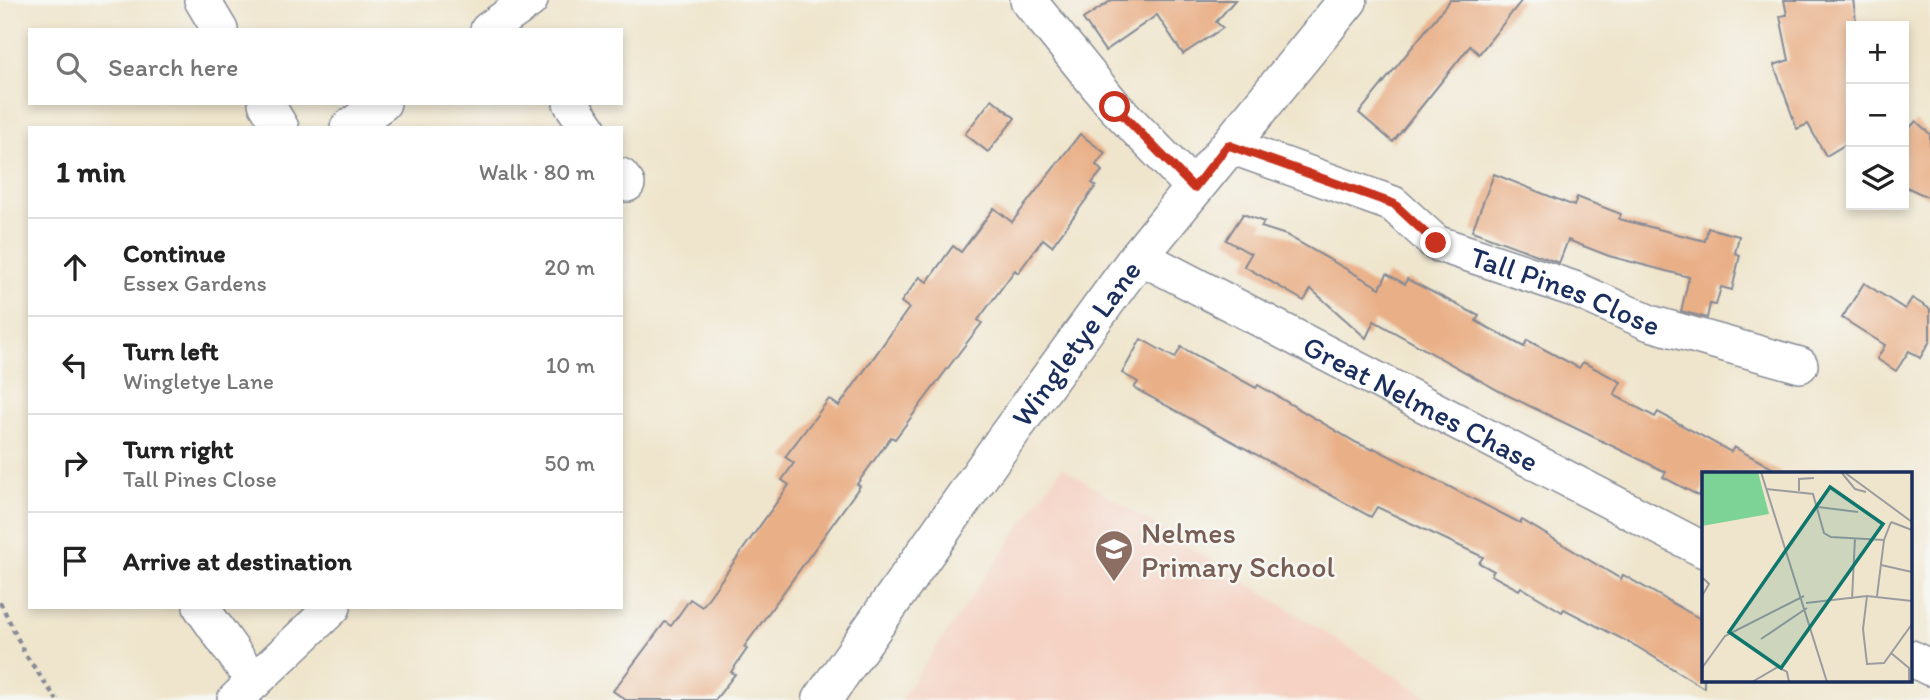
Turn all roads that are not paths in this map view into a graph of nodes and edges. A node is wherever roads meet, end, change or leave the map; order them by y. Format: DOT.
graph roads {
  1 [pos="202,0"];
  2 [pos="1028,0"];
  3 [pos="1348,0"];
  4 [pos="219,28"];
  5 [pos="267,105"];
  6 [pos="380,105"];
  7 [pos="572,105"];
  8 [pos="280,126"];
  9 [pos="351,126"];
  10 [pos="587,126"];
  11 [pos="1228,145"];
  12 [pos="1194,188"];
  13 [pos="1139,256"];
  14 [pos="1800,365"];
  15 [pos="1702,549"];
  16 [pos="202,609"];
  17 [pos="330,609"];
  18 [pos="1912,659"];
  19 [pos="1930,668"];
  20 [pos="244,691"];
  21 [pos="822,700"];
  1 -- 4 [label="street"];
  2 -- 12 [label="street"];
  3 -- 11 [label="street, Wingletye Lane"];
  5 -- 8 [label="street"];
  6 -- 9 [label="street"];
  7 -- 10 [label="street"];
  11 -- 12 [label="street, Wingletye Lane"];
  11 -- 14 [label="street, Tall Pines Close"];
  12 -- 13 [label="street, Wingletye Lane"];
  13 -- 15 [label="street, Great Nelmes Chase"];
  13 -- 21 [label="street, Wingletye Lane"];
  16 -- 20 [label="street"];
  17 -- 20 [label="street"];
  18 -- 19 [label="street"];
}
